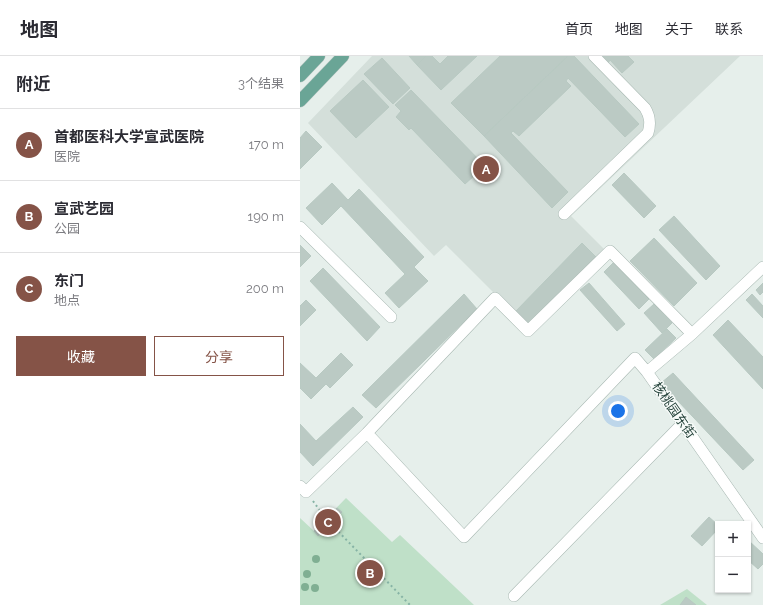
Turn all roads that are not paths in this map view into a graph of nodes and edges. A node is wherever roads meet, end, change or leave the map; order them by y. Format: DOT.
graph roads {
  1 [pos="319,56"];
  2 [pos="343,56"];
  3 [pos="594,56"];
  4 [pos="300,76"];
  5 [pos="300,101"];
  6 [pos="564,214"];
  7 [pos="300,227"];
  8 [pos="763,267"];
  9 [pos="391,317"];
  10 [pos="692,334"];
  11 [pos="647,372"];
  12 [pos="683,423"];
  13 [pos="367,433"];
  14 [pos="303,489"];
  15 [pos="763,538"];
  16 [pos="514,596"];
  1 -- 4 [label="main road"];
  2 -- 5 [label="main road"];
  3 -- 6 [label="street"];
  7 -- 9 [label="street"];
  8 -- 10 [label="street, 核桃园东街"];
  10 -- 11 [label="street, 核桃园东街"];
  10 -- 13 [label="street"];
  11 -- 12 [label="street, 核桃园东街"];
  11 -- 13 [label="street"];
  12 -- 15 [label="street, 核桃园东街"];
  12 -- 16 [label="street"];
  13 -- 14 [label="street"];
}
